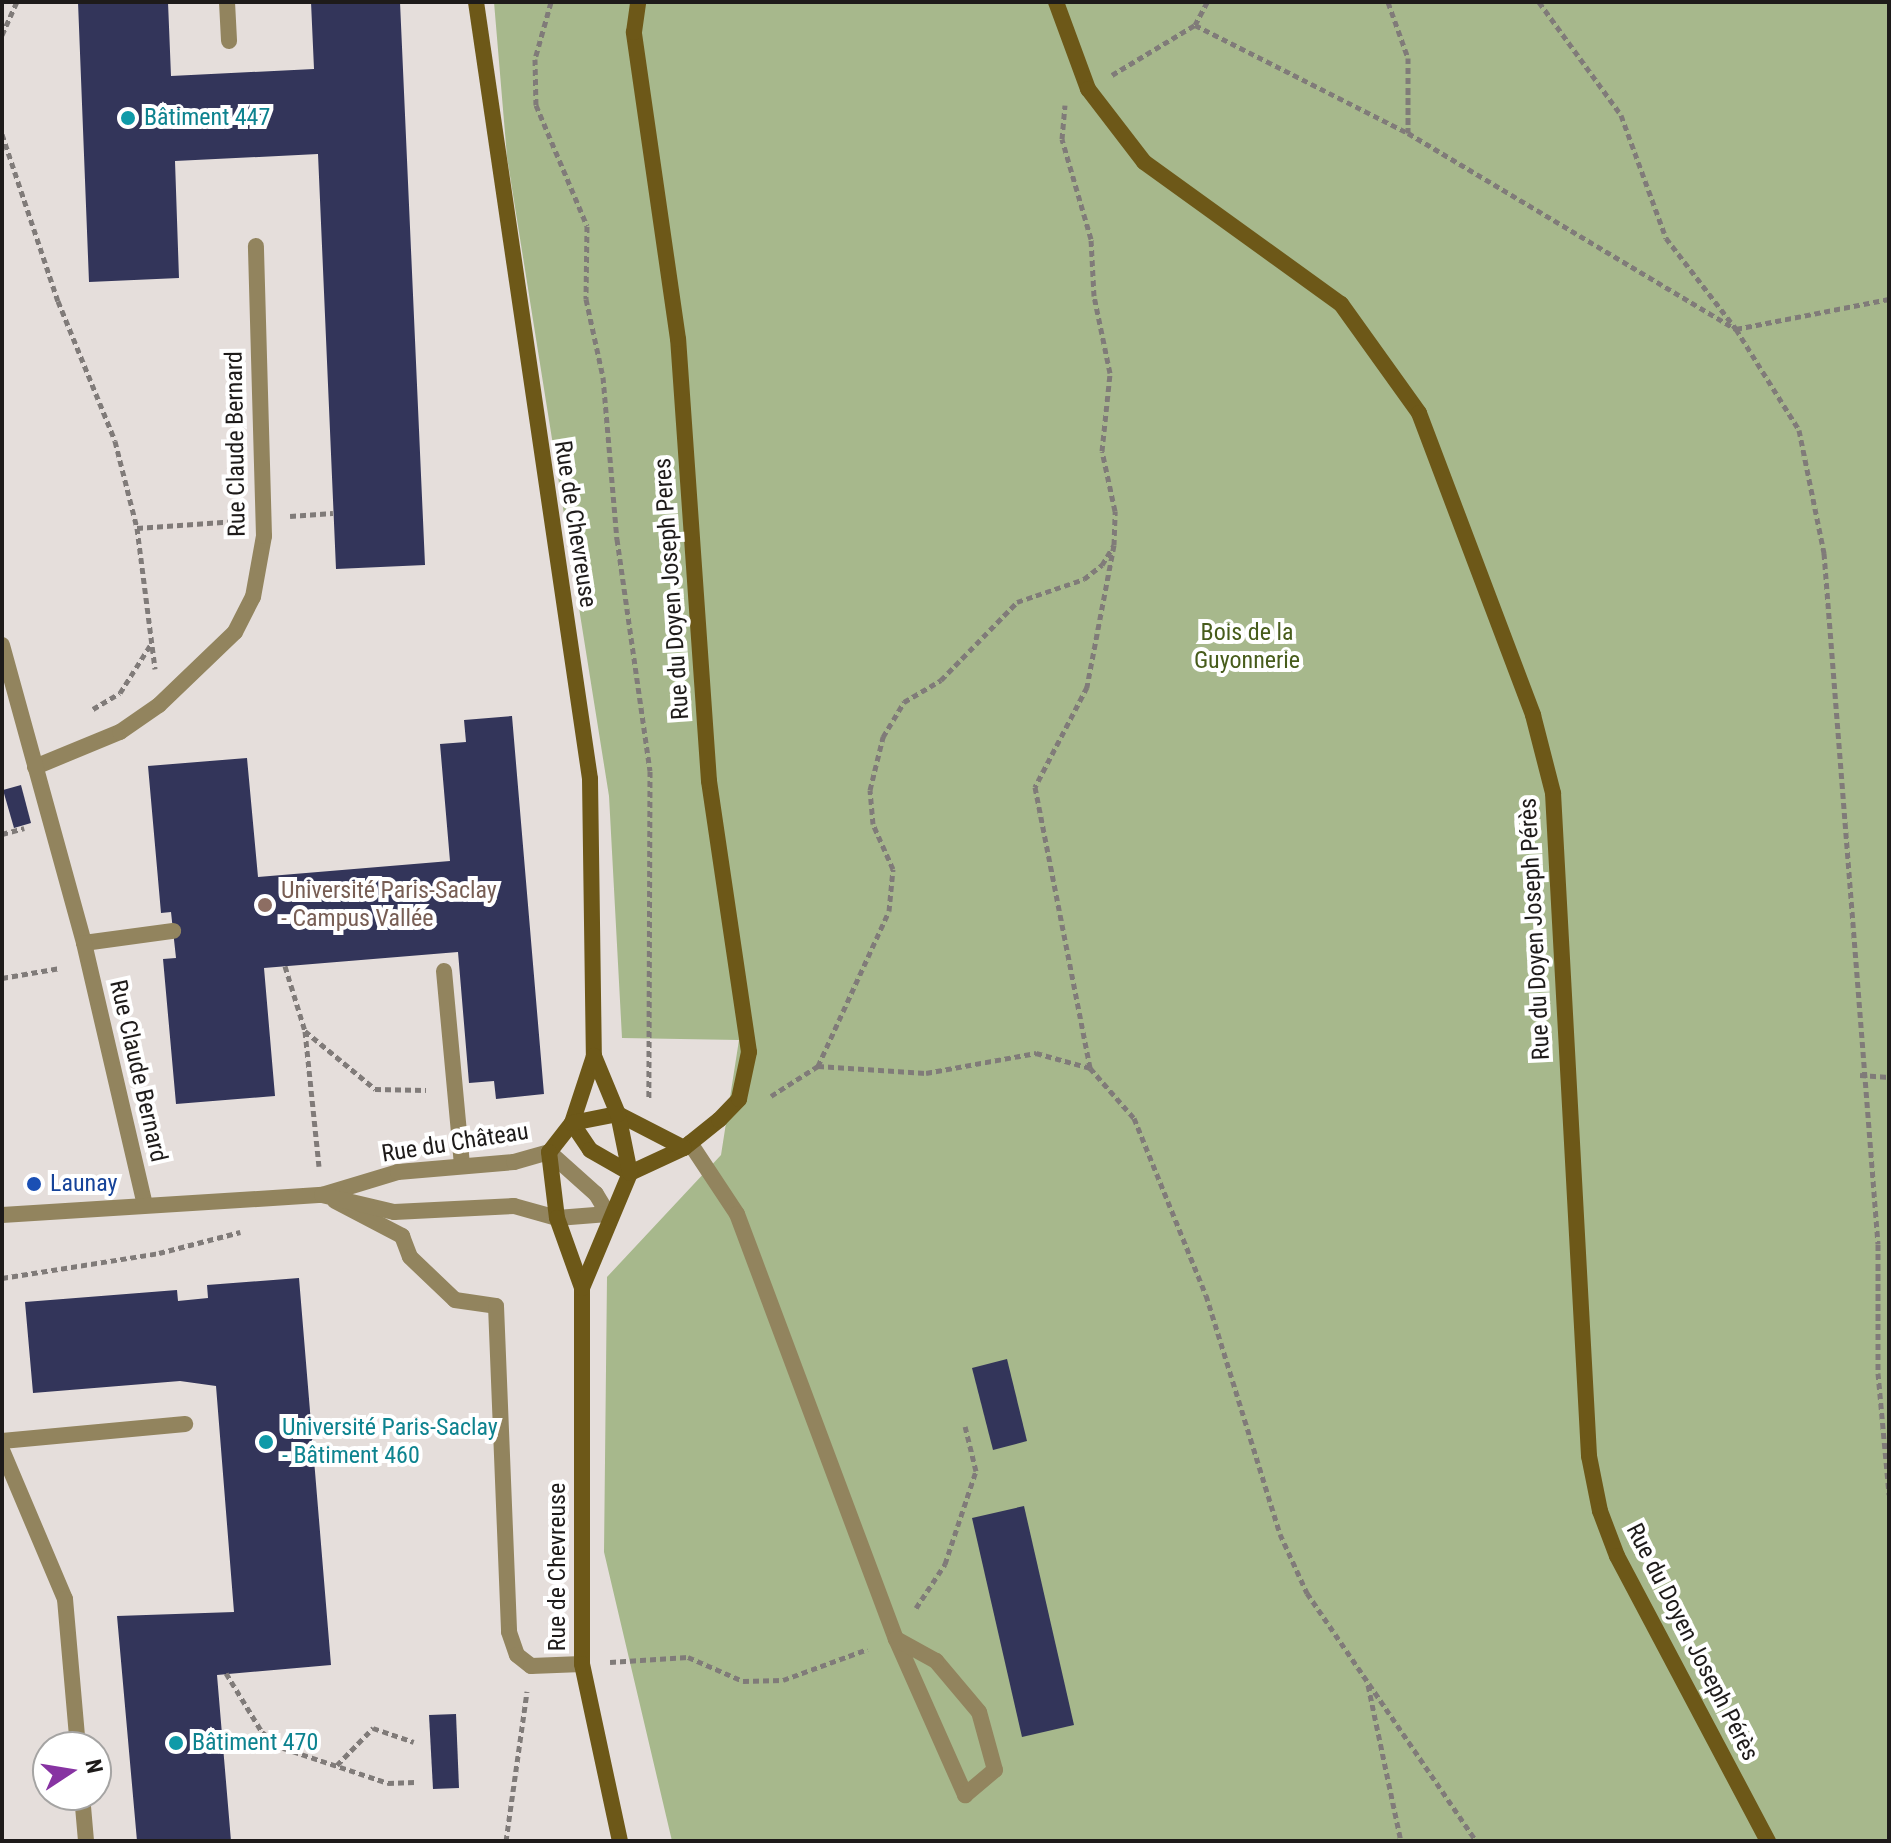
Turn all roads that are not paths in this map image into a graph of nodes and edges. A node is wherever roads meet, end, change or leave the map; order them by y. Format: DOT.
graph roads {
  1 [pos="227,2"];
  2 [pos="476,2"];
  3 [pos="638,2"];
  4 [pos="1056,2"];
  5 [pos="229,41"];
  6 [pos="256,246"];
  7 [pos="2,645"];
  8 [pos="35,767"];
  9 [pos="173,931"];
  10 [pos="84,943"];
  11 [pos="444,971"];
  12 [pos="594,1056"];
  13 [pos="618,1114"];
  14 [pos="572,1123"];
  15 [pos="687,1146"];
  16 [pos="549,1152"];
  17 [pos="462,1165"];
  18 [pos="630,1173"];
  19 [pos="322,1195"];
  20 [pos="144,1201"];
  21 [pos="608,1214"];
  22 [pos="2,1215"];
  23 [pos="557,1218"];
  24 [pos="582,1288"];
  25 [pos="185,1424"];
  26 [pos="2,1441"];
  27 [pos="2,1450"];
  28 [pos="896,1639"];
  29 [pos="582,1664"];
  30 [pos="77,1731"];
  31 [pos="83,1811"];
  32 [pos="86,1841"];
  33 [pos="620,1841"];
  34 [pos="1768,1841"];
  1 -- 5 [label="street"];
  2 -- 12 [label="street, Rue de Chevreuse"];
  3 -- 15 [label="street, Rue du Doyen Joseph Peres"];
  4 -- 34 [label="street, Rue du Doyen Joseph Pérès"];
  6 -- 8 [label="street, Rue Claude Bernard"];
  7 -- 8 [label="street, Rue Claude Bernard"];
  8 -- 10 [label="street, Rue Claude Bernard"];
  9 -- 10 [label="street"];
  10 -- 20 [label="street, Rue Claude Bernard"];
  11 -- 17 [label="street"];
  12 -- 13 [label="street"];
  12 -- 14 [label="street"];
  13 -- 14 [label="street"];
  13 -- 15 [label="street"];
  13 -- 18 [label="street"];
  14 -- 16 [label="street"];
  14 -- 18 [label="street"];
  15 -- 18 [label="street, Rue du Doyen Joseph Peres"];
  15 -- 28 [label="street"];
  16 -- 17 [label="street, Rue du Château"];
  16 -- 21 [label="street"];
  16 -- 23 [label="street"];
  17 -- 19 [label="street, Rue du Château"];
  18 -- 21 [label="street"];
  19 -- 20 [label="street, Rue du Château"];
  19 -- 23 [label="street, Rue du Château"];
  19 -- 29 [label="street"];
  20 -- 22 [label="street, Rue du Château"];
  21 -- 23 [label="street, Rue du Château"];
  21 -- 24 [label="street"];
  23 -- 24 [label="street"];
  24 -- 29 [label="street, Rue de Chevreuse"];
  25 -- 26 [label="street"];
  27 -- 30 [label="street"];
  28 -- 28 [label="street"];
  29 -- 33 [label="street, Rue de Chevreuse"];
  31 -- 32 [label="street"];
}
